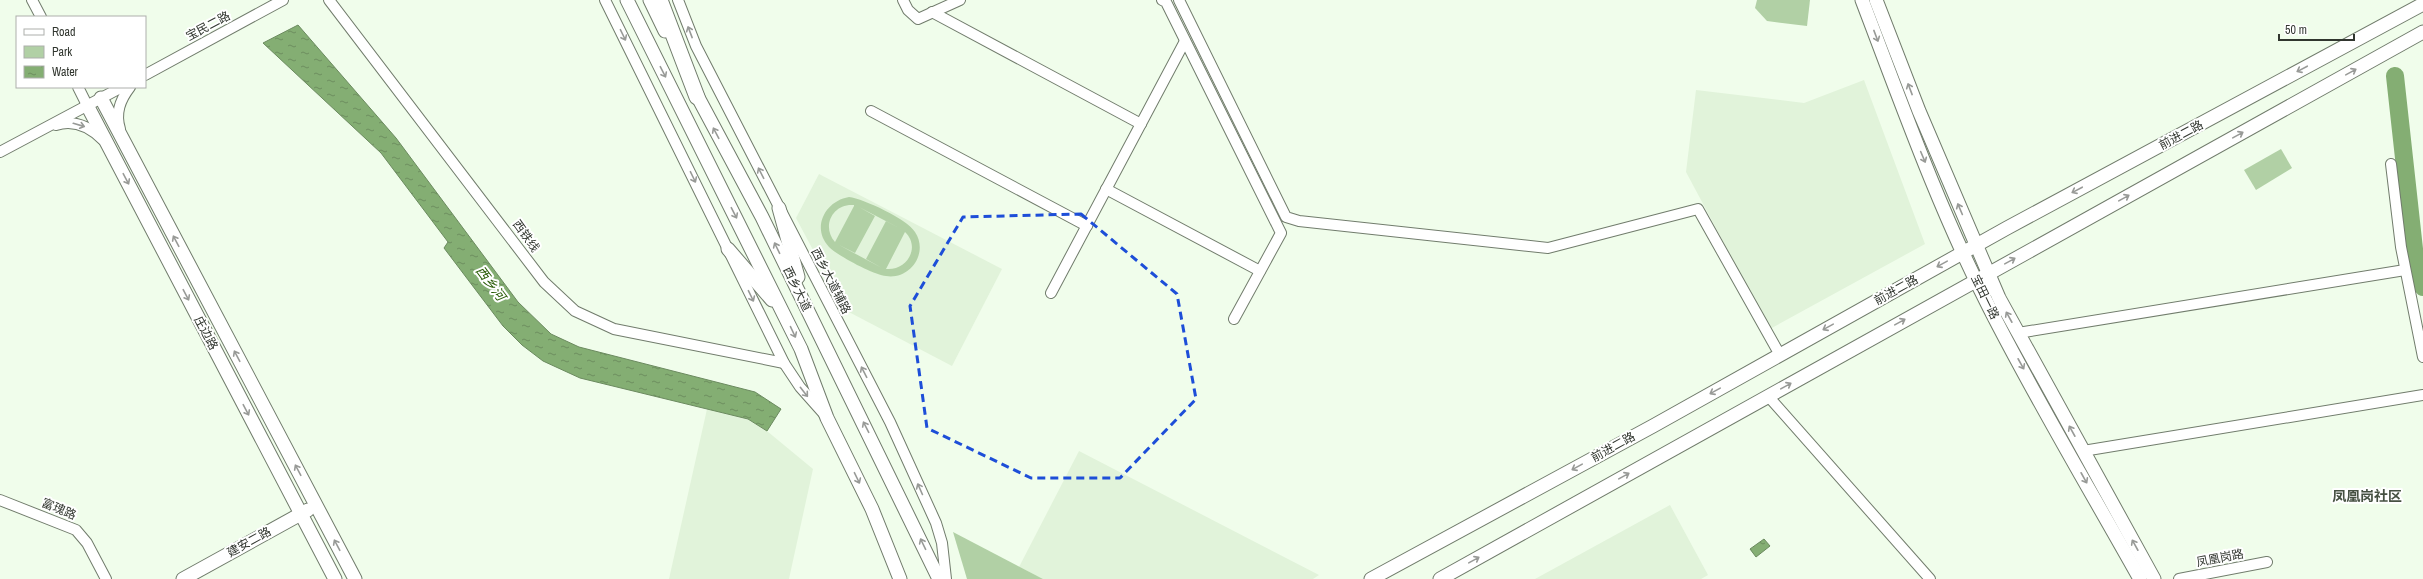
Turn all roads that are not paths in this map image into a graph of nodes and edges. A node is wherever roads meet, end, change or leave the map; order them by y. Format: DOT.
graph roads {
  1 [pos="32,0"];
  2 [pos="283,0"];
  3 [pos="329,0"];
  4 [pos="605,0"];
  5 [pos="627,0"];
  6 [pos="650,0"];
  7 [pos="660,0"];
  8 [pos="678,0"];
  9 [pos="903,0"];
  10 [pos="960,0"];
  11 [pos="1162,0"];
  12 [pos="1179,0"];
  13 [pos="1862,0"];
  14 [pos="1876,0"];
  15 [pos="2423,4"];
  16 [pos="932,12"];
  17 [pos="40,16"];
  18 [pos="2423,32"];
  19 [pos="1185,41"];
  20 [pos="146,74"];
  21 [pos="78,88"];
  22 [pos="120,88"];
  23 [pos="129,88"];
  24 [pos="697,97"];
  25 [pos="101,98"];
  26 [pos="87,105"];
  27 [pos="871,111"];
  28 [pos="1141,124"];
  29 [pos="45,128"];
  30 [pos="122,139"];
  31 [pos="108,145"];
  32 [pos="0,152"];
  33 [pos="2391,164"];
  34 [pos="1106,189"];
  35 [pos="779,208"];
  36 [pos="1087,226"];
  37 [pos="1976,245"];
  38 [pos="728,249"];
  39 [pos="1964,252"];
  40 [pos="2405,270"];
  41 [pos="1260,271"];
  42 [pos="1988,274"];
  43 [pos="1976,280"];
  44 [pos="1051,293"];
  45 [pos="806,308"];
  46 [pos="786,316"];
  47 [pos="1234,319"];
  48 [pos="2018,333"];
  49 [pos="1780,355"];
  50 [pos="2423,357"];
  51 [pos="784,363"];
  52 [pos="2423,395"];
  53 [pos="1768,396"];
  54 [pos="828,418"];
  55 [pos="2083,451"];
  56 [pos="0,500"];
  57 [pos="316,505"];
  58 [pos="300,514"];
  59 [pos="2266,562"];
  60 [pos="106,579"];
  61 [pos="183,579"];
  62 [pos="335,579"];
  63 [pos="355,579"];
  64 [pos="900,579"];
  65 [pos="939,579"];
  66 [pos="946,579"];
  67 [pos="1371,579"];
  68 [pos="1440,579"];
  69 [pos="1930,579"];
  70 [pos="2140,579"];
  71 [pos="2154,579"];
  72 [pos="2179,579"];
  1 -- 17 [label="street"];
  2 -- 20 [label="street, 宝民二路"];
  3 -- 51 [label="street, 西铁线"];
  4 -- 38 [label="street, one-way"];
  5 -- 46 [label="main road, 西乡大道, one-way"];
  6 -- 24 [label="main road, 西乡大道"];
  7 -- 24 [label="highway"];
  35 -- 8 [label="street, 西乡大道辅路, one-way"];
  9 -- 16 [label="street"];
  10 -- 16 [label="street"];
  11 -- 19 [label="street"];
  12 -- 49 [label="street"];
  13 -- 39 [label="main road, 宝田一路, one-way"];
  37 -- 14 [label="main road, 宝田一路, one-way"];
  15 -- 37 [label="main road, 前进二路, one-way"];
  16 -- 28 [label="street"];
  42 -- 18 [label="main road, one-way"];
  19 -- 28 [label="street"];
  19 -- 41 [label="street"];
  21 -- 26 [label="street, 庄边路"];
  22 -- 25 [label="street"];
  23 -- 30 [label="street"];
  45 -- 24 [label="main road, 西乡大道, one-way"];
  25 -- 26 [label="street"];
  25 -- 30 [label="main road, 庄边路"];
  26 -- 29 [label="street"];
  26 -- 31 [label="main road, 庄边路"];
  27 -- 36 [label="street"];
  28 -- 34 [label="street"];
  29 -- 31 [label="street, one-way"];
  29 -- 32 [label="street"];
  57 -- 30 [label="main road, 庄边路, one-way"];
  31 -- 58 [label="main road, 庄边路, one-way"];
  33 -- 40 [label="street"];
  34 -- 36 [label="street"];
  34 -- 41 [label="street"];
  35 -- 45 [label="main road"];
  66 -- 35 [label="street, 西乡大道辅路, one-way"];
  36 -- 44 [label="street"];
  37 -- 39 [label="main road, 前进二路"];
  37 -- 42 [label="main road, 宝田一路"];
  38 -- 46 [label="main road"];
  38 -- 51 [label="street, one-way"];
  39 -- 43 [label="main road, 宝田一路"];
  39 -- 49 [label="main road, 前进二路, one-way"];
  40 -- 48 [label="street"];
  40 -- 50 [label="street"];
  41 -- 47 [label="street"];
  42 -- 43 [label="main road"];
  48 -- 42 [label="main road, 宝田一路, one-way"];
  53 -- 43 [label="main road, one-way"];
  43 -- 70 [label="main road, 宝田一路, one-way"];
  65 -- 45 [label="main road, 西乡大道, one-way"];
  46 -- 54 [label="main road, 西乡大道, one-way"];
  55 -- 48 [label="main road, 宝田一路, one-way"];
  49 -- 67 [label="main road, 前进二路, one-way"];
  51 -- 54 [label="street, one-way"];
  52 -- 55 [label="street"];
  68 -- 53 [label="main road, one-way"];
  53 -- 69 [label="street"];
  54 -- 64 [label="main road, 西乡大道, one-way"];
  71 -- 55 [label="main road, 宝田一路, one-way"];
  56 -- 60 [label="street, 富瑰路"];
  57 -- 58 [label="main road, 建安二路"];
  63 -- 57 [label="main road, 庄边路, one-way"];
  58 -- 61 [label="main road, 建安二路"];
  58 -- 62 [label="main road, 庄边路"];
  59 -- 72 [label="street, 凤凰岗路"];
}
